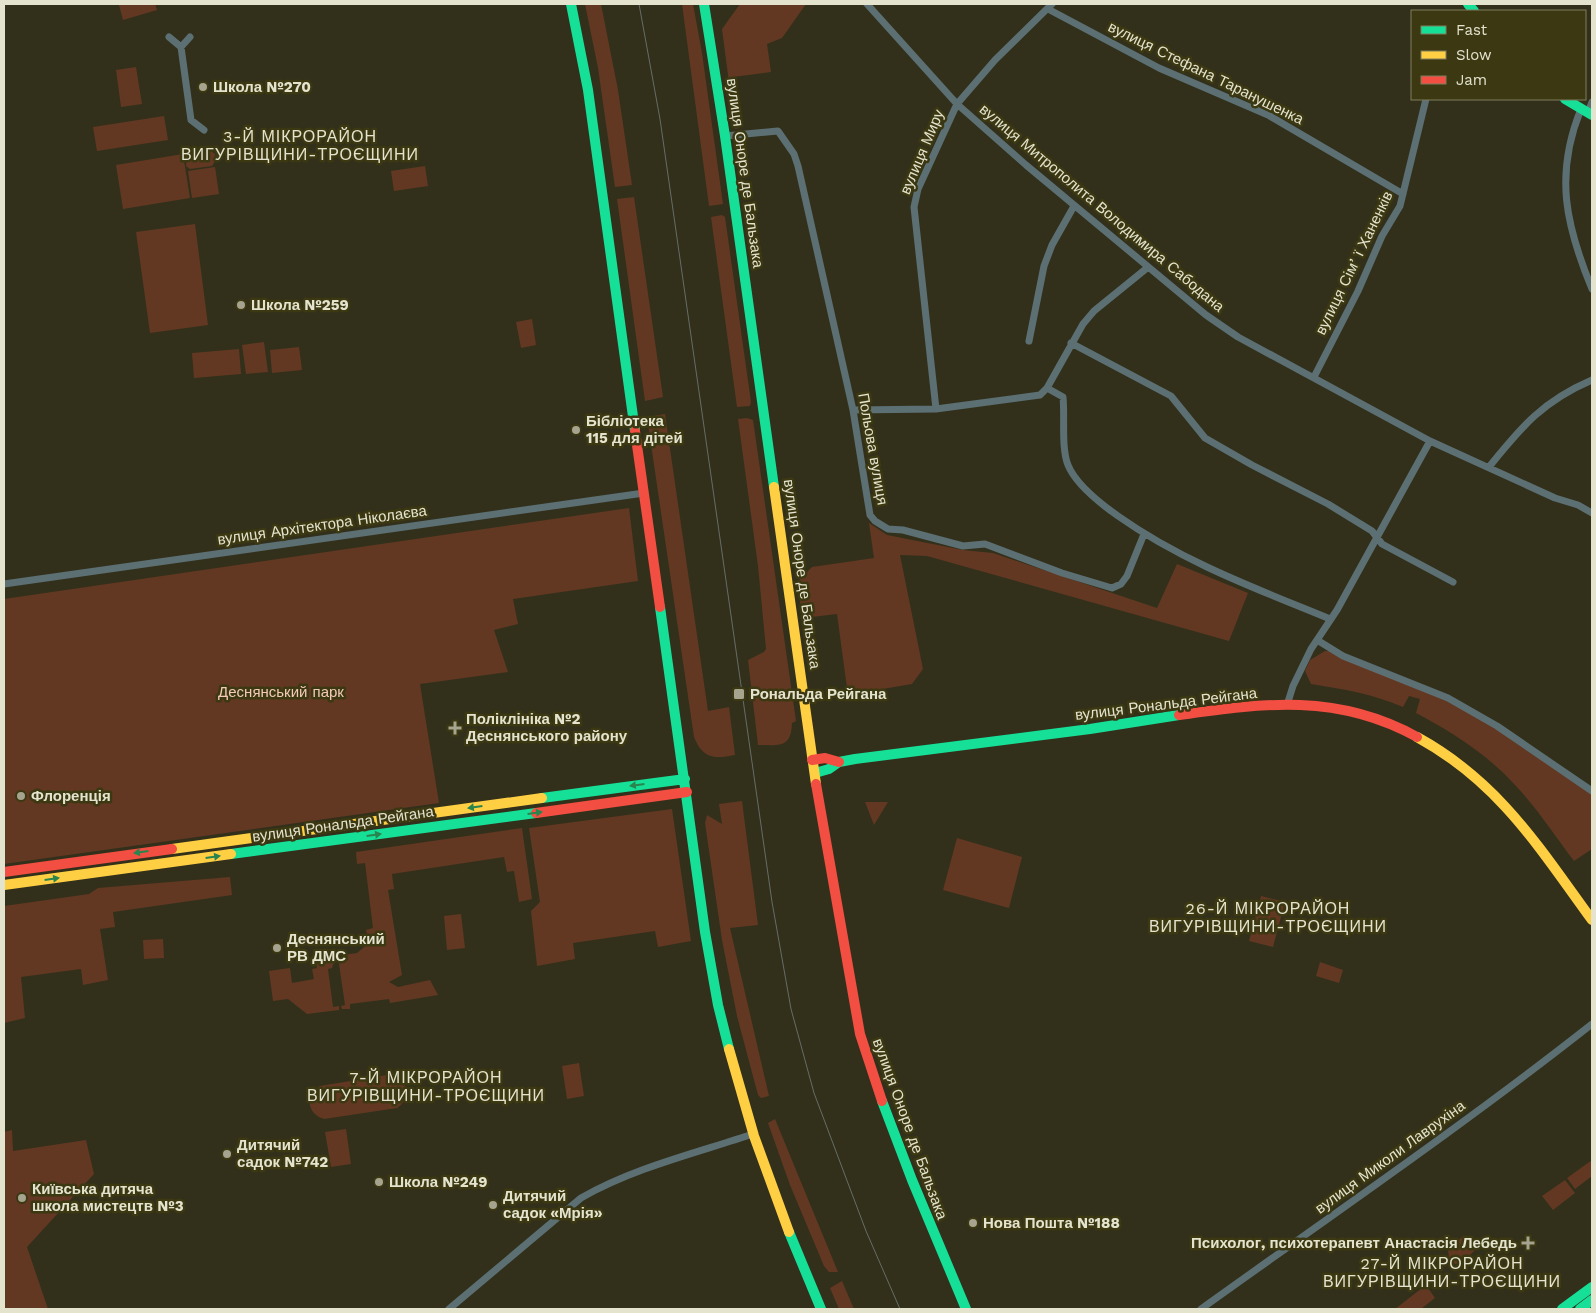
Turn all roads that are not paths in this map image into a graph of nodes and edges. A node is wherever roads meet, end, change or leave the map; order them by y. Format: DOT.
graph roads {
  1 [pos="571,4"];
  2 [pos="704,4"];
  3 [pos="868,4"];
  4 [pos="1050,7"];
  5 [pos="190,37"];
  6 [pos="169,38"];
  7 [pos="181,47"];
  8 [pos="1426,100"];
  9 [pos="1567,100"];
  10 [pos="1592,102"];
  11 [pos="957,104"];
  12 [pos="1587,112"];
  13 [pos="204,130"];
  14 [pos="725,136"];
  15 [pos="1403,194"];
  16 [pos="1074,206"];
  17 [pos="1147,268"];
  18 [pos="1592,289"];
  19 [pos="1029,341"];
  20 [pos="1071,343"];
  21 [pos="1314,377"];
  22 [pos="1592,380"];
  23 [pos="1048,388"];
  24 [pos="936,408"];
  25 [pos="853,410"];
  26 [pos="1430,441"];
  27 [pos="1489,467"];
  28 [pos="644,493"];
  29 [pos="1592,513"];
  30 [pos="1144,534"];
  31 [pos="1377,537"];
  32 [pos="1453,582"];
  33 [pos="4,584"];
  34 [pos="1330,619"];
  35 [pos="1316,640"];
  36 [pos="1287,705"];
  37 [pos="812,760"];
  38 [pos="839,762"];
  39 [pos="815,773"];
  40 [pos="685,779"];
  41 [pos="1592,791"];
  42 [pos="686,792"];
  43 [pos="4,872"];
  44 [pos="4,885"];
  45 [pos="1592,920"];
  46 [pos="1592,1024"];
  47 [pos="753,1134"];
  48 [pos="1592,1287"];
  49 [pos="1592,1300"];
  50 [pos="449,1309"];
  51 [pos="821,1309"];
  52 [pos="966,1309"];
  53 [pos="1201,1309"];
  54 [pos="1562,1309"];
  55 [pos="1580,1309"];
  1 -- 28 [label="main road"];
  2 -- 14 [label="main road, вулиця Оноре де Бальзака"];
  3 -- 11 [label="street, вулиця Митрополита Володимира Сабодана"];
  4 -- 11 [label="street, вулиця Миру"];
  4 -- 15 [label="street, вулиця Стефана Таранушенка"];
  5 -- 7 [label="street"];
  6 -- 7 [label="street"];
  7 -- 13 [label="street"];
  8 -- 15 [label="street, вулиця Сімʼї Ханенків"];
  9 -- 12 [label="main road"];
  10 -- 12 [label="street"];
  11 -- 16 [label="street, вулиця Митрополита Володимира Сабодана"];
  11 -- 24 [label="street, вулиця Миру"];
  12 -- 18 [label="street"];
  14 -- 25 [label="street, Польова вулиця"];
  14 -- 37 [label="main road, вулиця Оноре де Бальзака"];
  15 -- 21 [label="street, вулиця Сімʼї Ханенків"];
  16 -- 17 [label="street, вулиця Митрополита Володимира Сабодана"];
  16 -- 19 [label="street"];
  17 -- 20 [label="street"];
  17 -- 21 [label="street, вулиця Митрополита Володимира Сабодана"];
  20 -- 23 [label="street"];
  20 -- 31 [label="street"];
  21 -- 26 [label="street, вулиця Митрополита Володимира Сабодана"];
  22 -- 27 [label="street"];
  23 -- 24 [label="street"];
  23 -- 30 [label="street"];
  24 -- 25 [label="street"];
  25 -- 30 [label="street, Польова вулиця"];
  26 -- 27 [label="street, вулиця Митрополита Володимира Сабодана"];
  26 -- 31 [label="street"];
  27 -- 29 [label="street, вулиця Митрополита Володимира Сабодана"];
  28 -- 33 [label="street, вулиця Архітектора Ніколаєва"];
  28 -- 40 [label="main road"];
  30 -- 34 [label="street"];
  31 -- 32 [label="street"];
  31 -- 34 [label="street"];
  34 -- 35 [label="street"];
  35 -- 36 [label="street"];
  35 -- 41 [label="street"];
  36 -- 38 [label="main road, вулиця Рональда Рейгана"];
  36 -- 45 [label="main road, вулиця Рональда Рейгана"];
  37 -- 38 [label="main road, вулиця Рональда Рейгана"];
  37 -- 39 [label="main road, вулиця Оноре де Бальзака"];
  38 -- 39 [label="main road, вулиця Рональда Рейгана"];
  39 -- 52 [label="main road, вулиця Оноре де Бальзака"];
  40 -- 42 [label="main road"];
  40 -- 43 [label="main road, вулиця Рональда Рейгана, one-way"];
  44 -- 42 [label="main road, вулиця Рональда Рейгана, one-way"];
  42 -- 47 [label="main road"];
  46 -- 53 [label="street, вулиця Миколи Лаврухіна"];
  47 -- 50 [label="street"];
  47 -- 51 [label="main road"];
  48 -- 54 [label="main road"];
  49 -- 55 [label="main road"];
}
